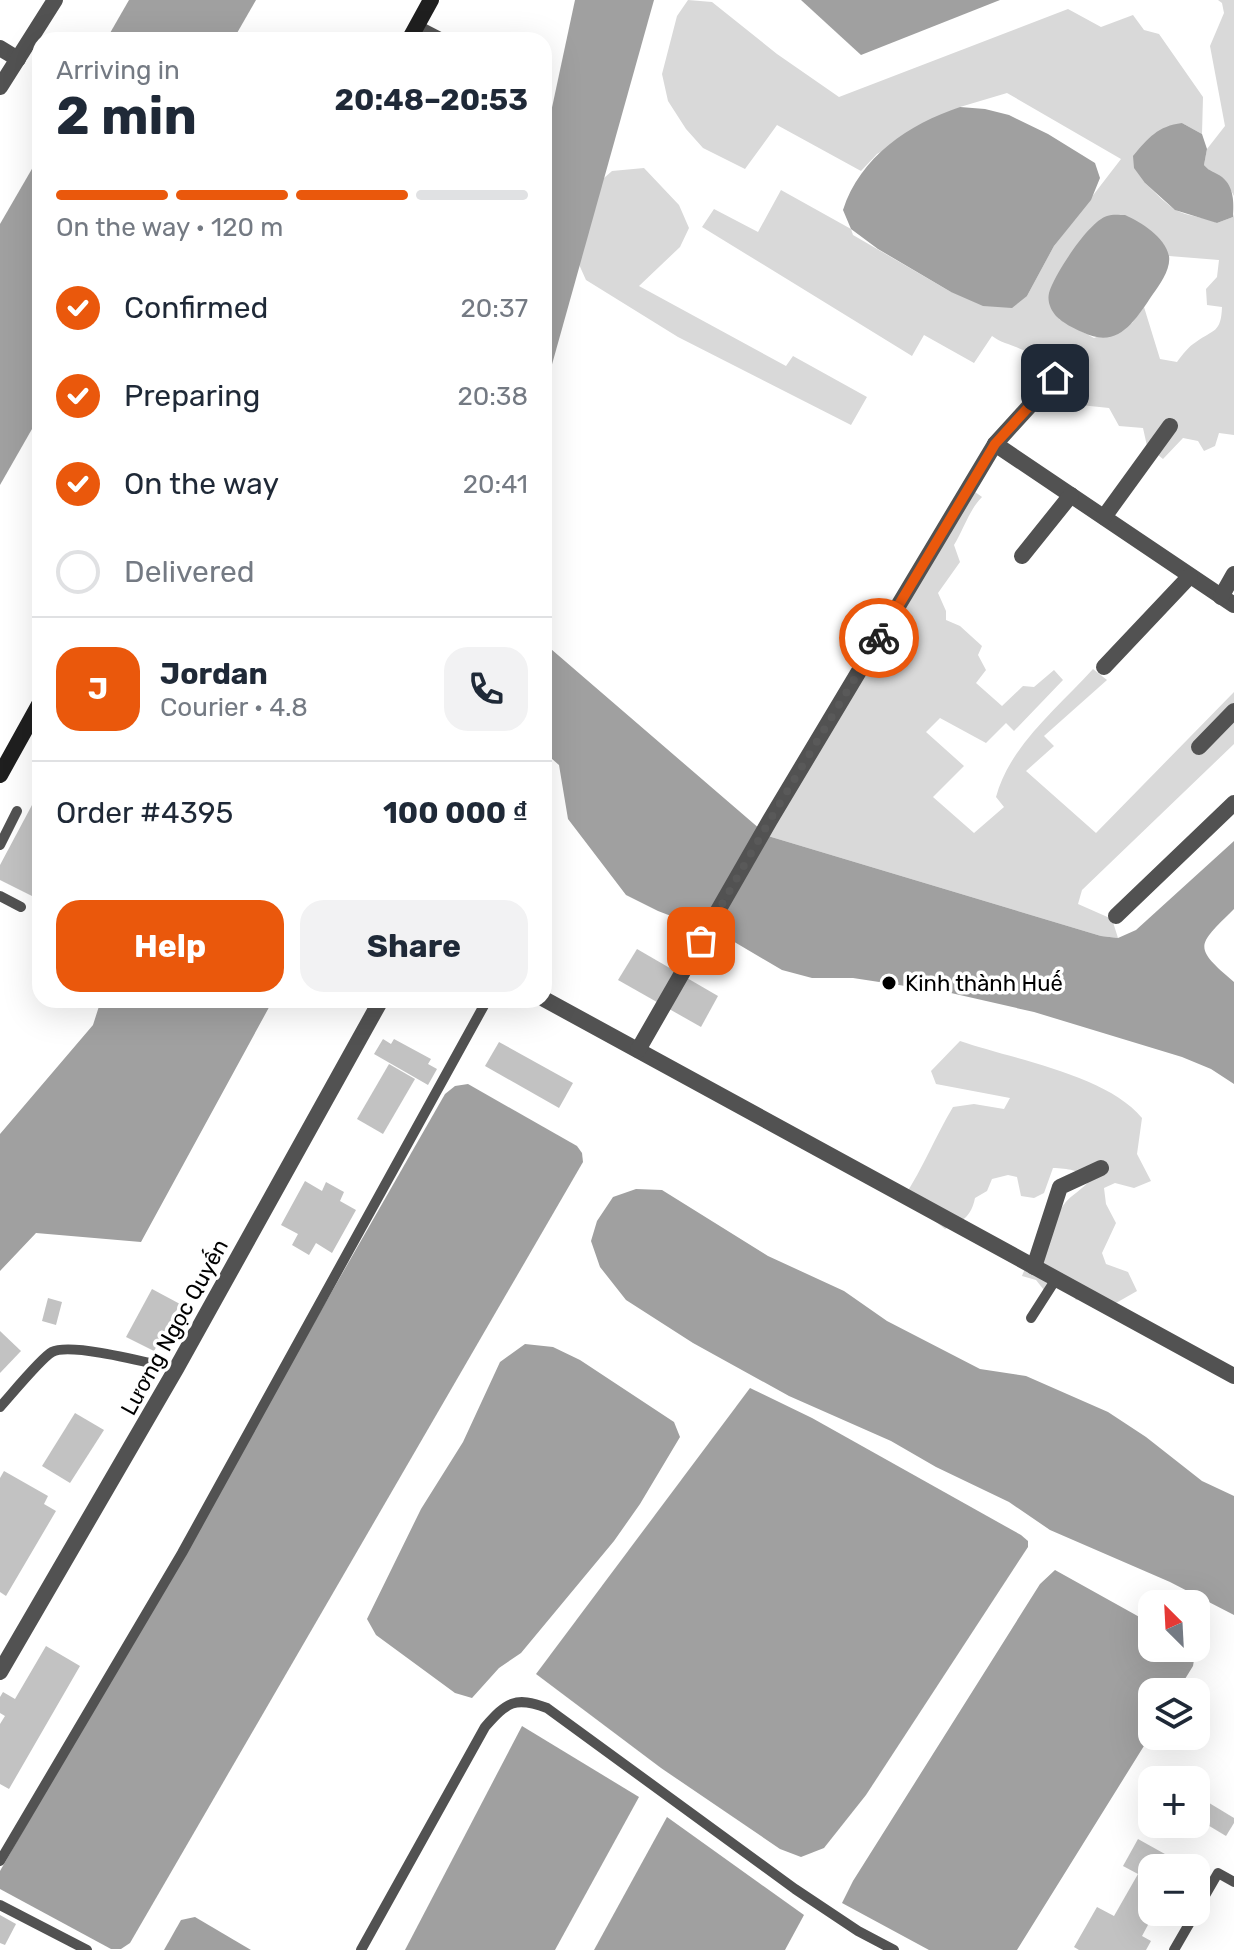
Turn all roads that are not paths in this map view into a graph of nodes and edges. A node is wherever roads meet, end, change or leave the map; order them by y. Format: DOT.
graph roads {
  1 [pos="55,0"];
  2 [pos="431,0"];
  3 [pos="35,32"];
  4 [pos="413,32"];
  5 [pos="32,37"];
  6 [pos="0,48"];
  7 [pos="18,59"];
  8 [pos="0,87"];
  9 [pos="1055,378"];
  10 [pos="1170,426"];
  11 [pos="995,444"];
  12 [pos="1071,495"];
  13 [pos="1104,517"];
  14 [pos="1022,556"];
  15 [pos="1234,574"];
  16 [pos="1190,576"];
  17 [pos="1228,601"];
  18 [pos="1104,667"];
  19 [pos="1234,711"];
  20 [pos="32,717"];
  21 [pos="1199,747"];
  22 [pos="0,775"];
  23 [pos="1234,803"];
  24 [pos="17,811"];
  25 [pos="0,845"];
  26 [pos="0,896"];
  27 [pos="21,907"];
  28 [pos="1116,916"];
  29 [pos="552,1003"];
  30 [pos="377,1008"];
  31 [pos="483,1008"];
  32 [pos="638,1050"];
  33 [pos="1101,1168"];
  34 [pos="1034,1267"];
  35 [pos="1056,1279"];
  36 [pos="1031,1318"];
  37 [pos="176,1369"];
  38 [pos="1234,1376"];
  39 [pos="0,1407"];
  40 [pos="0,1672"];
  41 [pos="0,1861"];
  42 [pos="1234,1882"];
  43 [pos="1210,1887"];
  44 [pos="0,1905"];
  45 [pos="1188,1926"];
  46 [pos="87,1950"];
  47 [pos="361,1950"];
  48 [pos="894,1950"];
  49 [pos="1174,1950"];
  1 -- 3 [label="street"];
  2 -- 4 [label="main road"];
  5 -- 7 [label="street"];
  6 -- 7 [label="street"];
  7 -- 8 [label="street"];
  9 -- 11 [label="street"];
  10 -- 13 [label="street"];
  11 -- 12 [label="street"];
  11 -- 32 [label="street"];
  12 -- 13 [label="street"];
  12 -- 14 [label="street"];
  13 -- 16 [label="street"];
  15 -- 17 [label="street"];
  16 -- 17 [label="street"];
  16 -- 18 [label="street"];
  19 -- 21 [label="street"];
  20 -- 22 [label="main road"];
  23 -- 28 [label="street"];
  24 -- 25 [label="lane"];
  26 -- 27 [label="lane"];
  29 -- 32 [label="street"];
  30 -- 37 [label="street, Lương Ngọc Quyến"];
  31 -- 41 [label="lane"];
  32 -- 34 [label="street"];
  33 -- 34 [label="street"];
  34 -- 35 [label="street"];
  35 -- 36 [label="lane"];
  35 -- 38 [label="street"];
  37 -- 39 [label="lane"];
  37 -- 40 [label="street, Lương Ngọc Quyến"];
  42 -- 43 [label="lane"];
  44 -- 46 [label="lane"];
  45 -- 49 [label="lane"];
  47 -- 48 [label="lane"];
}
